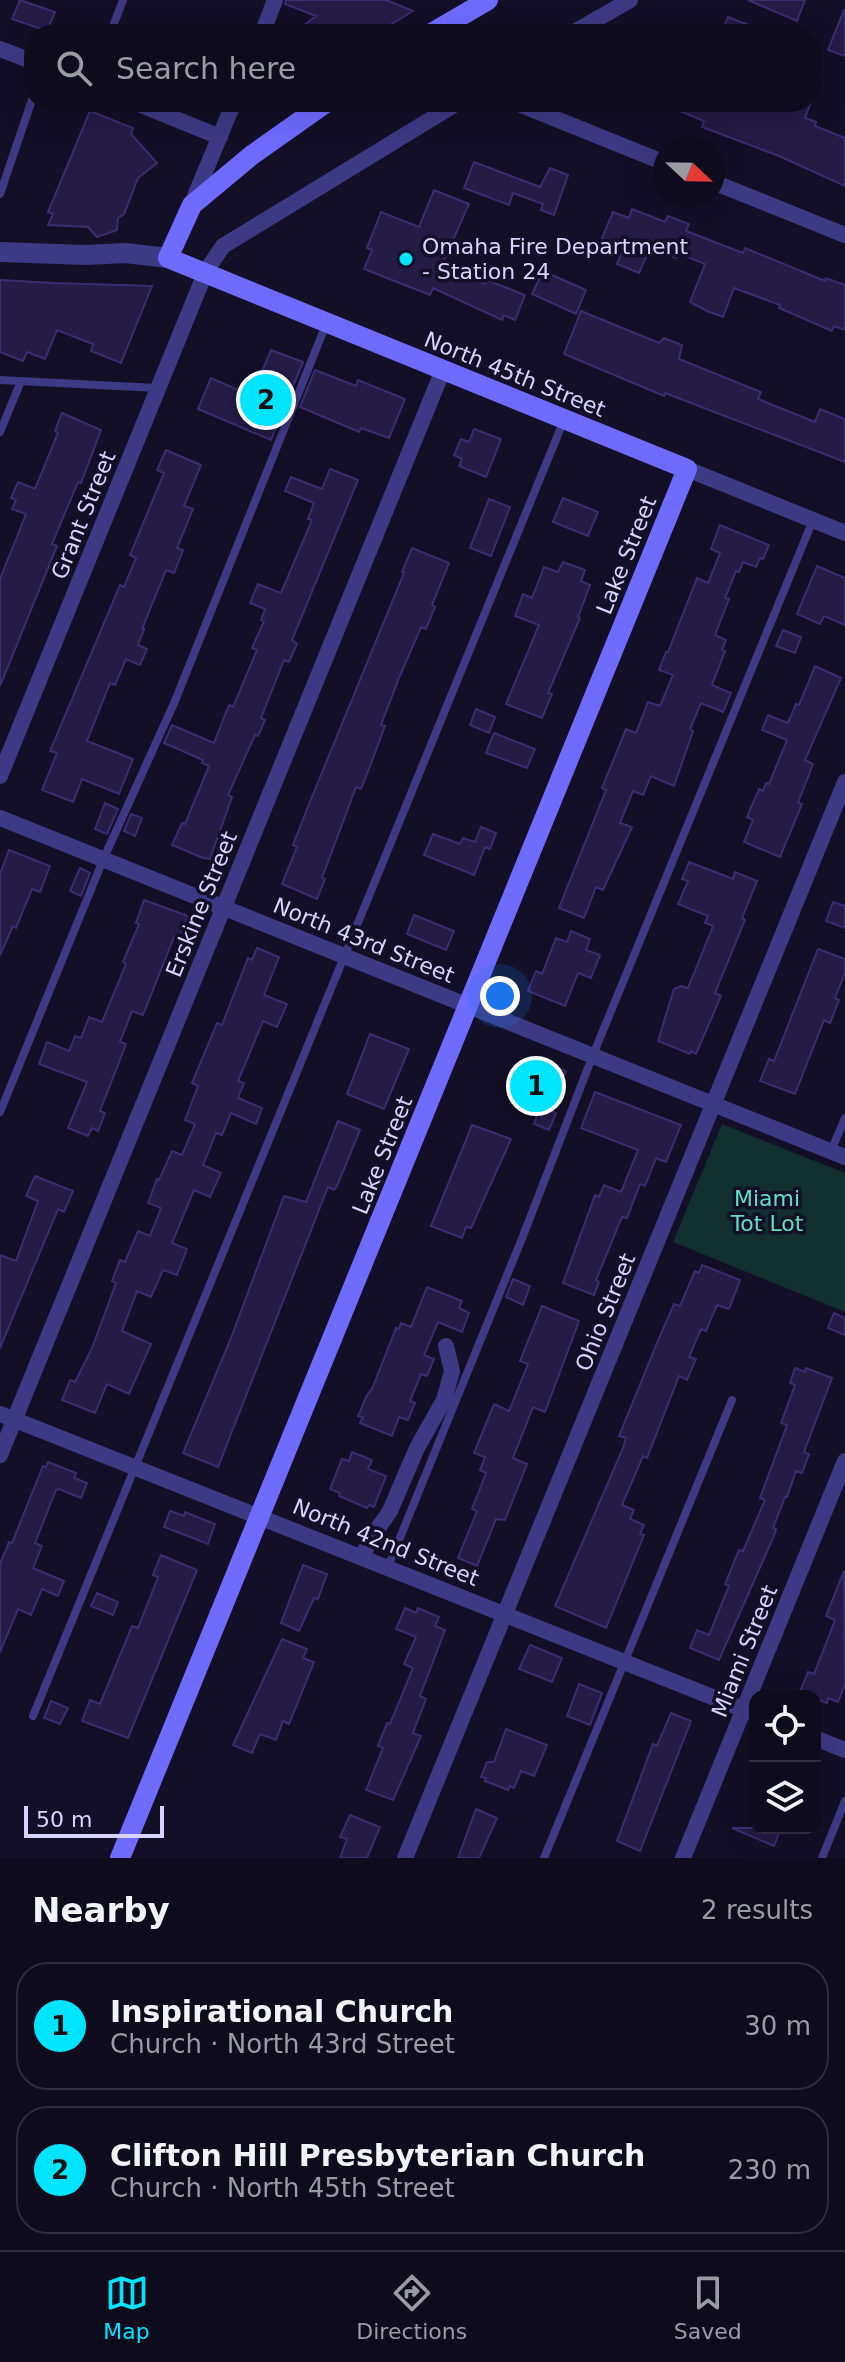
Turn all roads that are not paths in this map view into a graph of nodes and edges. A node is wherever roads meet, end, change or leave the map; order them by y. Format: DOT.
graph roads {
  1 [pos="123,0"];
  2 [pos="275,0"];
  3 [pos="488,0"];
  4 [pos="630,0"];
  5 [pos="114,24"];
  6 [pos="266,24"];
  7 [pos="447,24"];
  8 [pos="588,24"];
  9 [pos="0,49"];
  10 [pos="24,58"];
  11 [pos="28,112"];
  12 [pos="159,112"];
  13 [pos="230,112"];
  14 [pos="313,112"];
  15 [pos="443,112"];
  16 [pos="539,112"];
  17 [pos="220,137"];
  18 [pos="653,158"];
  19 [pos="725,187"];
  20 [pos="0,194"];
  21 [pos="192,205"];
  22 [pos="845,235"];
  23 [pos="0,252"];
  24 [pos="168,258"];
  25 [pos="206,271"];
  26 [pos="327,322"];
  27 [pos="443,370"];
  28 [pos="0,380"];
  29 [pos="21,381"];
  30 [pos="158,388"];
  31 [pos="565,420"];
  32 [pos="0,432"];
  33 [pos="687,469"];
  34 [pos="813,520"];
  35 [pos="845,533"];
  36 [pos="0,776"];
  37 [pos="845,782"];
  38 [pos="0,818"];
  39 [pos="103,860"];
  40 [pos="224,908"];
  41 [pos="343,956"];
  42 [pos="469,1005"];
  43 [pos="593,1055"];
  44 [pos="714,1104"];
  45 [pos="0,1112"];
  46 [pos="845,1118"];
  47 [pos="838,1154"];
  48 [pos="446,1346"];
  49 [pos="732,1400"];
  50 [pos="7,1417"];
  51 [pos="0,1455"];
  52 [pos="134,1467"];
  53 [pos="843,1472"];
  54 [pos="259,1516"];
  55 [pos="362,1557"];
  56 [pos="388,1567"];
  57 [pos="505,1614"];
  58 [pos="624,1661"];
  59 [pos="758,1690"];
  60 [pos="749,1712"];
  61 [pos="33,1716"];
  62 [pos="821,1740"];
  63 [pos="845,1750"];
  64 [pos="845,1801"];
  65 [pos="120,1858"];
  66 [pos="405,1858"];
  67 [pos="544,1858"];
  68 [pos="683,1858"];
  69 [pos="822,1858"];
  1 -- 5 [label="lane"];
  2 -- 6 [label="street"];
  3 -- 7 [label="main road"];
  4 -- 8 [label="street"];
  9 -- 10 [label="street"];
  11 -- 20 [label="lane"];
  12 -- 17 [label="street"];
  13 -- 17 [label="street"];
  14 -- 21 [label="main road"];
  15 -- 25 [label="street, Grant Street"];
  16 -- 18 [label="street"];
  17 -- 21 [label="street"];
  19 -- 22 [label="street"];
  21 -- 24 [label="main road"];
  23 -- 24 [label="street"];
  24 -- 25 [label="main road, North 45th Street"];
  25 -- 26 [label="main road, North 45th Street"];
  25 -- 30 [label="street, Grant Street"];
  26 -- 27 [label="main road, North 45th Street"];
  26 -- 39 [label="lane"];
  27 -- 31 [label="main road, North 45th Street"];
  27 -- 40 [label="street, Erskine Street"];
  28 -- 29 [label="lane"];
  29 -- 30 [label="lane"];
  29 -- 32 [label="lane"];
  30 -- 36 [label="street, Grant Street"];
  31 -- 33 [label="main road, North 45th Street"];
  31 -- 41 [label="lane"];
  33 -- 34 [label="street, North 45th Street"];
  33 -- 42 [label="main road, Lake Street"];
  34 -- 35 [label="street, North 45th Street"];
  34 -- 43 [label="lane"];
  37 -- 44 [label="street, Ohio Street"];
  38 -- 39 [label="street, North 43rd Street"];
  39 -- 40 [label="street, North 43rd Street"];
  39 -- 45 [label="lane"];
  40 -- 41 [label="street, North 43rd Street"];
  40 -- 50 [label="street, Erskine Street"];
  41 -- 42 [label="street, North 43rd Street"];
  41 -- 52 [label="lane"];
  42 -- 43 [label="street, North 43rd Street"];
  42 -- 54 [label="main road, Lake Street"];
  43 -- 44 [label="street, North 43rd Street"];
  43 -- 56 [label="lane"];
  44 -- 47 [label="street, North 43rd Street"];
  44 -- 57 [label="street, Ohio Street"];
  46 -- 47 [label="lane"];
  48 -- 55 [label="street"];
  49 -- 58 [label="lane"];
  50 -- 51 [label="street, Erskine Street"];
  50 -- 52 [label="street, North 42nd Street"];
  52 -- 54 [label="street, North 42nd Street"];
  52 -- 61 [label="lane"];
  53 -- 59 [label="street, Miami Street"];
  54 -- 55 [label="street, North 42nd Street"];
  54 -- 65 [label="main road, Lake Street"];
  55 -- 56 [label="street, North 42nd Street"];
  56 -- 57 [label="street, North 42nd Street"];
  57 -- 58 [label="street, North 42nd Street"];
  57 -- 66 [label="street, Ohio Street"];
  58 -- 60 [label="street, North 42nd Street"];
  58 -- 67 [label="lane"];
  60 -- 68 [label="street, Miami Street"];
  62 -- 63 [label="street"];
  64 -- 69 [label="lane"];
}
